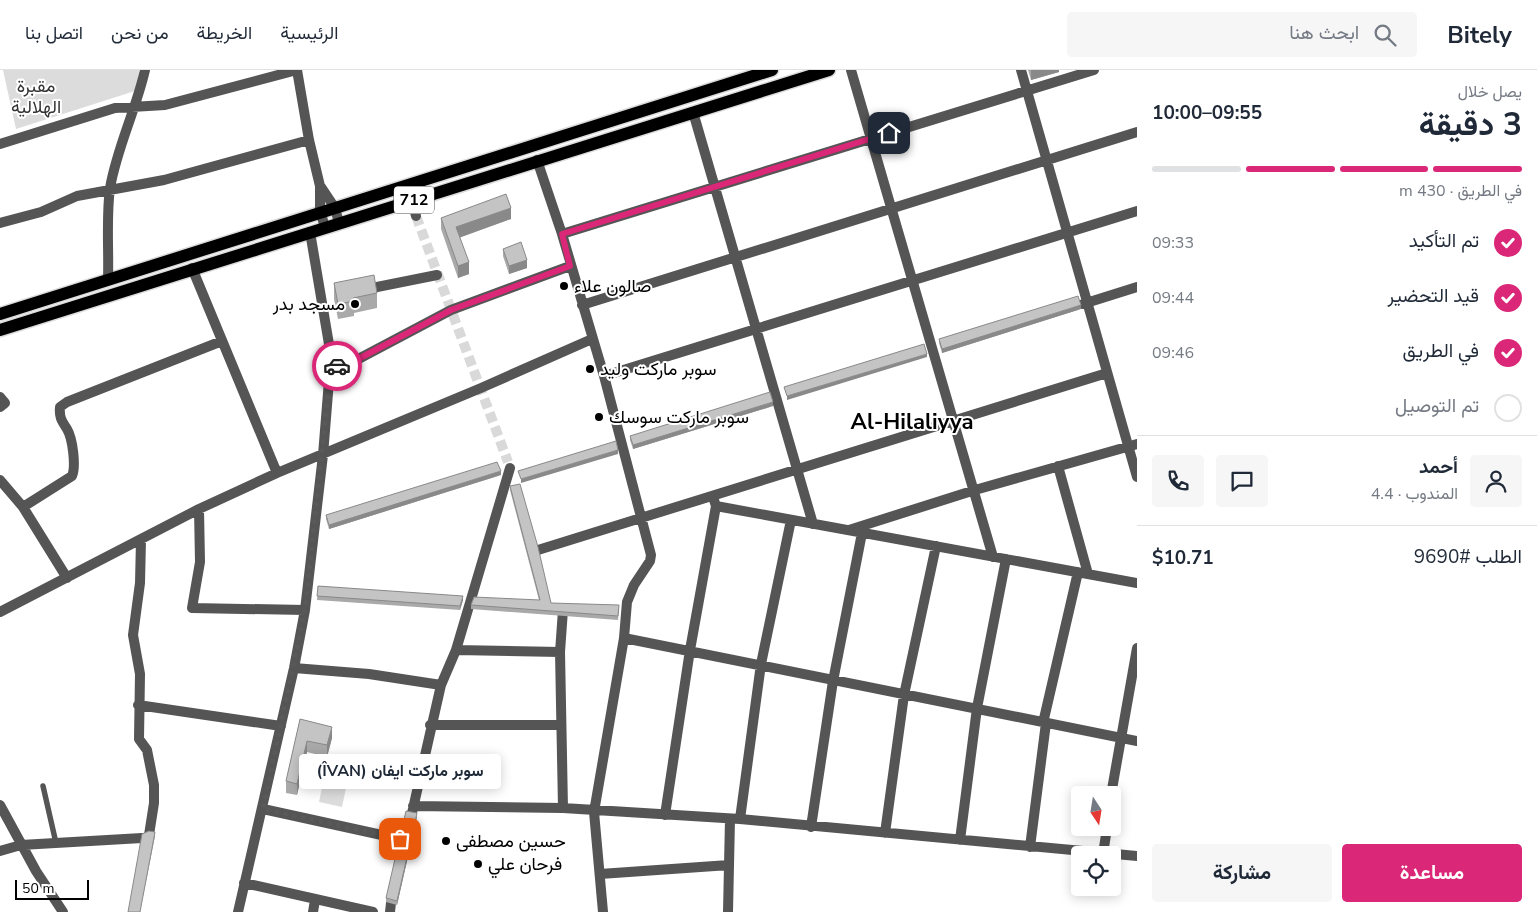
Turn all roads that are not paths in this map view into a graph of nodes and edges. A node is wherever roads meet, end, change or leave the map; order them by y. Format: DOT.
graph roads {
  1 [pos="144,70"];
  2 [pos="297,70"];
  3 [pos="772,70"];
  4 [pos="829,70"];
  5 [pos="851,70"];
  6 [pos="1021,70"];
  7 [pos="1094,70"];
  8 [pos="1027,91"];
  9 [pos="136,106"];
  10 [pos="692,112"];
  11 [pos="1137,132"];
  12 [pos="871,139"];
  13 [pos="309,140"];
  14 [pos="0,144"];
  15 [pos="537,160"];
  16 [pos="1047,160"];
  17 [pos="320,186"];
  18 [pos="715,186"];
  19 [pos="110,188"];
  20 [pos="412,201"];
  21 [pos="335,208"];
  22 [pos="892,209"];
  23 [pos="1137,211"];
  24 [pos="320,212"];
  25 [pos="416,216"];
  26 [pos="0,223"];
  27 [pos="339,223"];
  28 [pos="325,227"];
  29 [pos="310,232"];
  30 [pos="1068,233"];
  31 [pos="562,234"];
  32 [pos="736,257"];
  33 [pos="570,266"];
  34 [pos="192,268"];
  35 [pos="437,274"];
  36 [pos="108,280"];
  37 [pos="913,280"];
  38 [pos="1137,287"];
  39 [pos="356,292"];
  40 [pos="1084,303"];
  41 [pos="582,305"];
  42 [pos="0,314"];
  43 [pos="757,329"];
  44 [pos="0,330"];
  45 [pos="592,339"];
  46 [pos="222,341"];
  47 [pos="331,367"];
  48 [pos="1107,372"];
  49 [pos="604,376"];
  50 [pos="0,397"];
  51 [pos="0,407"];
  52 [pos="954,420"];
  53 [pos="1133,445"];
  54 [pos="323,455"];
  55 [pos="509,465"];
  56 [pos="1058,466"];
  57 [pos="798,469"];
  58 [pos="499,471"];
  59 [pos="277,473"];
  60 [pos="1137,477"];
  61 [pos="0,480"];
  62 [pos="516,482"];
  63 [pos="975,490"];
  64 [pos="715,501"];
  65 [pos="23,507"];
  66 [pos="198,509"];
  67 [pos="643,518"];
  68 [pos="791,520"];
  69 [pos="315,524"];
  70 [pos="327,524"];
  71 [pos="813,524"];
  72 [pos="848,530"];
  73 [pos="862,532"];
  74 [pos="141,540"];
  75 [pos="936,546"];
  76 [pos="538,550"];
  77 [pos="994,557"];
  78 [pos="1006,559"];
  79 [pos="1083,573"];
  80 [pos="67,578"];
  81 [pos="1137,583"];
  82 [pos="1,610"];
  83 [pos="305,610"];
  84 [pos="563,610"];
  85 [pos="624,638"];
  86 [pos="1137,648"];
  87 [pos="456,650"];
  88 [pos="690,650"];
  89 [pos="560,652"];
  90 [pos="761,664"];
  91 [pos="294,668"];
  92 [pos="833,681"];
  93 [pos="441,685"];
  94 [pos="904,695"];
  95 [pos="138,705"];
  96 [pos="976,708"];
  97 [pos="1044,723"];
  98 [pos="430,724"];
  99 [pos="561,725"];
  100 [pos="281,726"];
  101 [pos="1120,738"];
  102 [pos="1137,741"];
  103 [pos="43,786"];
  104 [pos="1113,786"];
  105 [pos="0,805"];
  106 [pos="563,808"];
  107 [pos="263,809"];
  108 [pos="594,812"];
  109 [pos="665,815"];
  110 [pos="735,819"];
  111 [pos="811,827"];
  112 [pos="885,833"];
  113 [pos="400,839"];
  114 [pos="960,840"];
  115 [pos="56,843"];
  116 [pos="21,845"];
  117 [pos="1030,847"];
  118 [pos="0,851"];
  119 [pos="1071,851"];
  120 [pos="1121,855"];
  121 [pos="1137,856"];
  122 [pos="729,865"];
  123 [pos="600,874"];
  124 [pos="244,883"];
  125 [pos="315,900"];
  126 [pos="63,912"];
  127 [pos="238,912"];
  128 [pos="312,912"];
  129 [pos="373,912"];
  130 [pos="603,912"];
  131 [pos="728,912"];
  1 -- 9 [label="street"];
  2 -- 9 [label="street"];
  2 -- 13 [label="street"];
  3 -- 21 [label="main road, 712"];
  4 -- 10 [label="main road, 712"];
  5 -- 12 [label="street"];
  6 -- 8 [label="street"];
  7 -- 8 [label="street"];
  8 -- 12 [label="street"];
  8 -- 16 [label="street"];
  9 -- 14 [label="street"];
  9 -- 19 [label="street"];
  10 -- 15 [label="main road, 712"];
  10 -- 18 [label="street"];
  11 -- 16 [label="street"];
  12 -- 18 [label="street"];
  12 -- 22 [label="street"];
  13 -- 17 [label="street"];
  13 -- 19 [label="street"];
  15 -- 20 [label="main road, 712"];
  15 -- 31 [label="street"];
  16 -- 22 [label="street"];
  16 -- 30 [label="street"];
  17 -- 21 [label="street"];
  17 -- 24 [label="street"];
  18 -- 31 [label="street"];
  18 -- 32 [label="street"];
  19 -- 26 [label="street"];
  19 -- 36 [label="street"];
  20 -- 25 [label="street"];
  20 -- 27 [label="main road, 712"];
  21 -- 24 [label="main road, 712"];
  21 -- 27 [label="street"];
  22 -- 32 [label="street"];
  22 -- 37 [label="street"];
  23 -- 30 [label="street"];
  24 -- 28 [label="street"];
  24 -- 36 [label="main road, 712"];
  27 -- 28 [label="main road, 712"];
  28 -- 29 [label="main road, 712"];
  29 -- 34 [label="main road, 712"];
  29 -- 47 [label="street"];
  30 -- 37 [label="street"];
  30 -- 40 [label="street"];
  31 -- 33 [label="street"];
  32 -- 41 [label="street"];
  32 -- 43 [label="street"];
  33 -- 41 [label="street"];
  33 -- 47 [label="street"];
  34 -- 44 [label="main road, 712"];
  34 -- 46 [label="street"];
  35 -- 39 [label="street"];
  36 -- 42 [label="main road, 712"];
  37 -- 43 [label="street"];
  37 -- 52 [label="street"];
  38 -- 40 [label="street"];
  40 -- 48 [label="street"];
  41 -- 45 [label="street"];
  43 -- 49 [label="street"];
  43 -- 57 [label="street"];
  45 -- 49 [label="street"];
  45 -- 54 [label="street"];
  46 -- 59 [label="street"];
  46 -- 65 [label="street"];
  47 -- 54 [label="street"];
  48 -- 52 [label="street"];
  48 -- 53 [label="street"];
  49 -- 67 [label="street"];
  50 -- 51 [label="street"];
  52 -- 57 [label="street"];
  52 -- 63 [label="street"];
  53 -- 56 [label="street"];
  53 -- 60 [label="street"];
  54 -- 59 [label="street"];
  54 -- 69 [label="street"];
  55 -- 58 [label="street"];
  55 -- 62 [label="street"];
  55 -- 87 [label="street"];
  56 -- 63 [label="street"];
  56 -- 79 [label="street"];
  57 -- 64 [label="street"];
  57 -- 71 [label="street"];
  59 -- 66 [label="street"];
  61 -- 65 [label="street"];
  63 -- 72 [label="street"];
  63 -- 77 [label="street"];
  64 -- 67 [label="street"];
  64 -- 68 [label="street"];
  64 -- 88 [label="street"];
  65 -- 80 [label="street"];
  66 -- 74 [label="street"];
  66 -- 83 [label="street"];
  67 -- 76 [label="street"];
  67 -- 85 [label="street"];
  68 -- 71 [label="street"];
  68 -- 90 [label="street"];
  69 -- 70 [label="street"];
  69 -- 83 [label="street"];
  71 -- 72 [label="street"];
  72 -- 73 [label="street"];
  73 -- 75 [label="street"];
  73 -- 92 [label="street"];
  74 -- 80 [label="street"];
  74 -- 95 [label="street"];
  75 -- 77 [label="street"];
  75 -- 94 [label="street"];
  77 -- 78 [label="street"];
  78 -- 79 [label="street"];
  78 -- 96 [label="street"];
  79 -- 81 [label="street"];
  79 -- 97 [label="street"];
  80 -- 82 [label="street"];
  83 -- 91 [label="street"];
  84 -- 89 [label="street"];
  85 -- 88 [label="street"];
  85 -- 108 [label="street"];
  86 -- 101 [label="street"];
  87 -- 89 [label="street"];
  87 -- 93 [label="street"];
  88 -- 90 [label="street"];
  88 -- 109 [label="street"];
  89 -- 99 [label="street"];
  90 -- 92 [label="street"];
  90 -- 110 [label="street"];
  91 -- 93 [label="street"];
  91 -- 100 [label="street"];
  92 -- 94 [label="street"];
  92 -- 111 [label="street"];
  93 -- 98 [label="street"];
  94 -- 96 [label="street"];
  94 -- 112 [label="street"];
  95 -- 100 [label="street"];
  95 -- 115 [label="street"];
  96 -- 97 [label="street"];
  96 -- 114 [label="street"];
  97 -- 101 [label="street"];
  97 -- 117 [label="street"];
  98 -- 99 [label="street"];
  98 -- 106 [label="street"];
  99 -- 106 [label="street"];
  100 -- 107 [label="street"];
  101 -- 102 [label="street"];
  101 -- 104 [label="street"];
  103 -- 115 [label="lane"];
  105 -- 116 [label="street"];
  106 -- 108 [label="street"];
  107 -- 113 [label="street"];
  107 -- 124 [label="street"];
  108 -- 109 [label="street"];
  108 -- 123 [label="street"];
  109 -- 110 [label="street"];
  110 -- 111 [label="street"];
  110 -- 122 [label="street"];
  111 -- 112 [label="street"];
  112 -- 114 [label="street"];
  114 -- 117 [label="street"];
  115 -- 116 [label="street"];
  116 -- 118 [label="street"];
  116 -- 126 [label="street"];
  117 -- 119 [label="street"];
  120 -- 121 [label="street"];
  122 -- 123 [label="street"];
  122 -- 131 [label="street"];
  123 -- 130 [label="street"];
  124 -- 125 [label="street"];
  124 -- 127 [label="street"];
  125 -- 128 [label="street"];
  125 -- 129 [label="street"];
}
